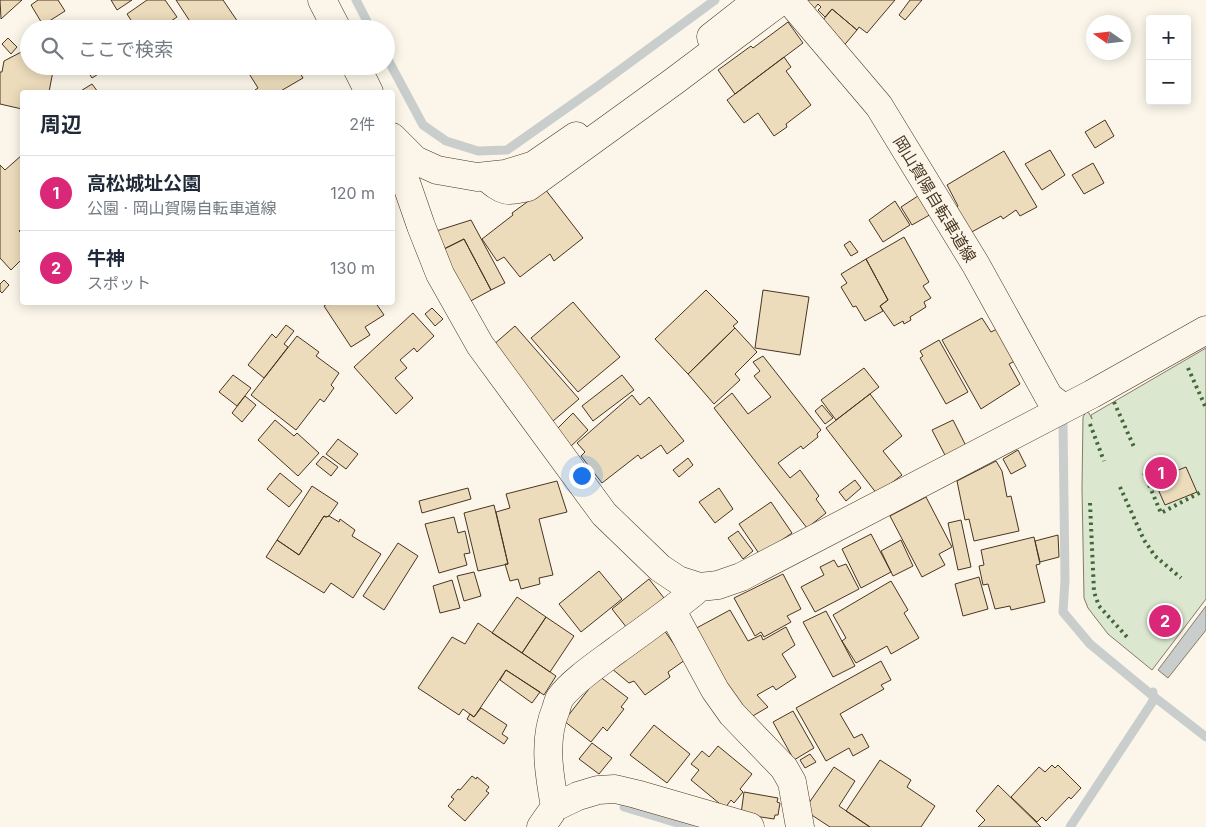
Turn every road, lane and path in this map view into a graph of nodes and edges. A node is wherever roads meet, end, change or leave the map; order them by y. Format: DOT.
graph roads {
  1 [pos="322,0"];
  2 [pos="758,0"];
  3 [pos="782,0"];
  4 [pos="789,0"];
  5 [pos="332,20"];
  6 [pos="360,75"];
  7 [pos="368,90"];
  8 [pos="395,140"];
  9 [pos="395,151"];
  10 [pos="486,177"];
  11 [pos="1206,330"];
  12 [pos="1064,408"];
  13 [pos="700,587"];
  14 [pos="672,610"];
  15 [pos="548,817"];
  16 [pos="750,827"];
  17 [pos="800,827"];
  1 -- 5 [label="street"];
  2 -- 10 [label="street"];
  3 -- 10 [label="street"];
  4 -- 12 [label="street, 岡山賀陽自転車道線"];
  6 -- 7 [label="street"];
  8 -- 10 [label="street"];
  9 -- 13 [label="street"];
  11 -- 12 [label="street"];
  12 -- 13 [label="street"];
  13 -- 14 [label="street"];
  14 -- 15 [label="street"];
  14 -- 17 [label="street"];
  15 -- 16 [label="street"];
}
